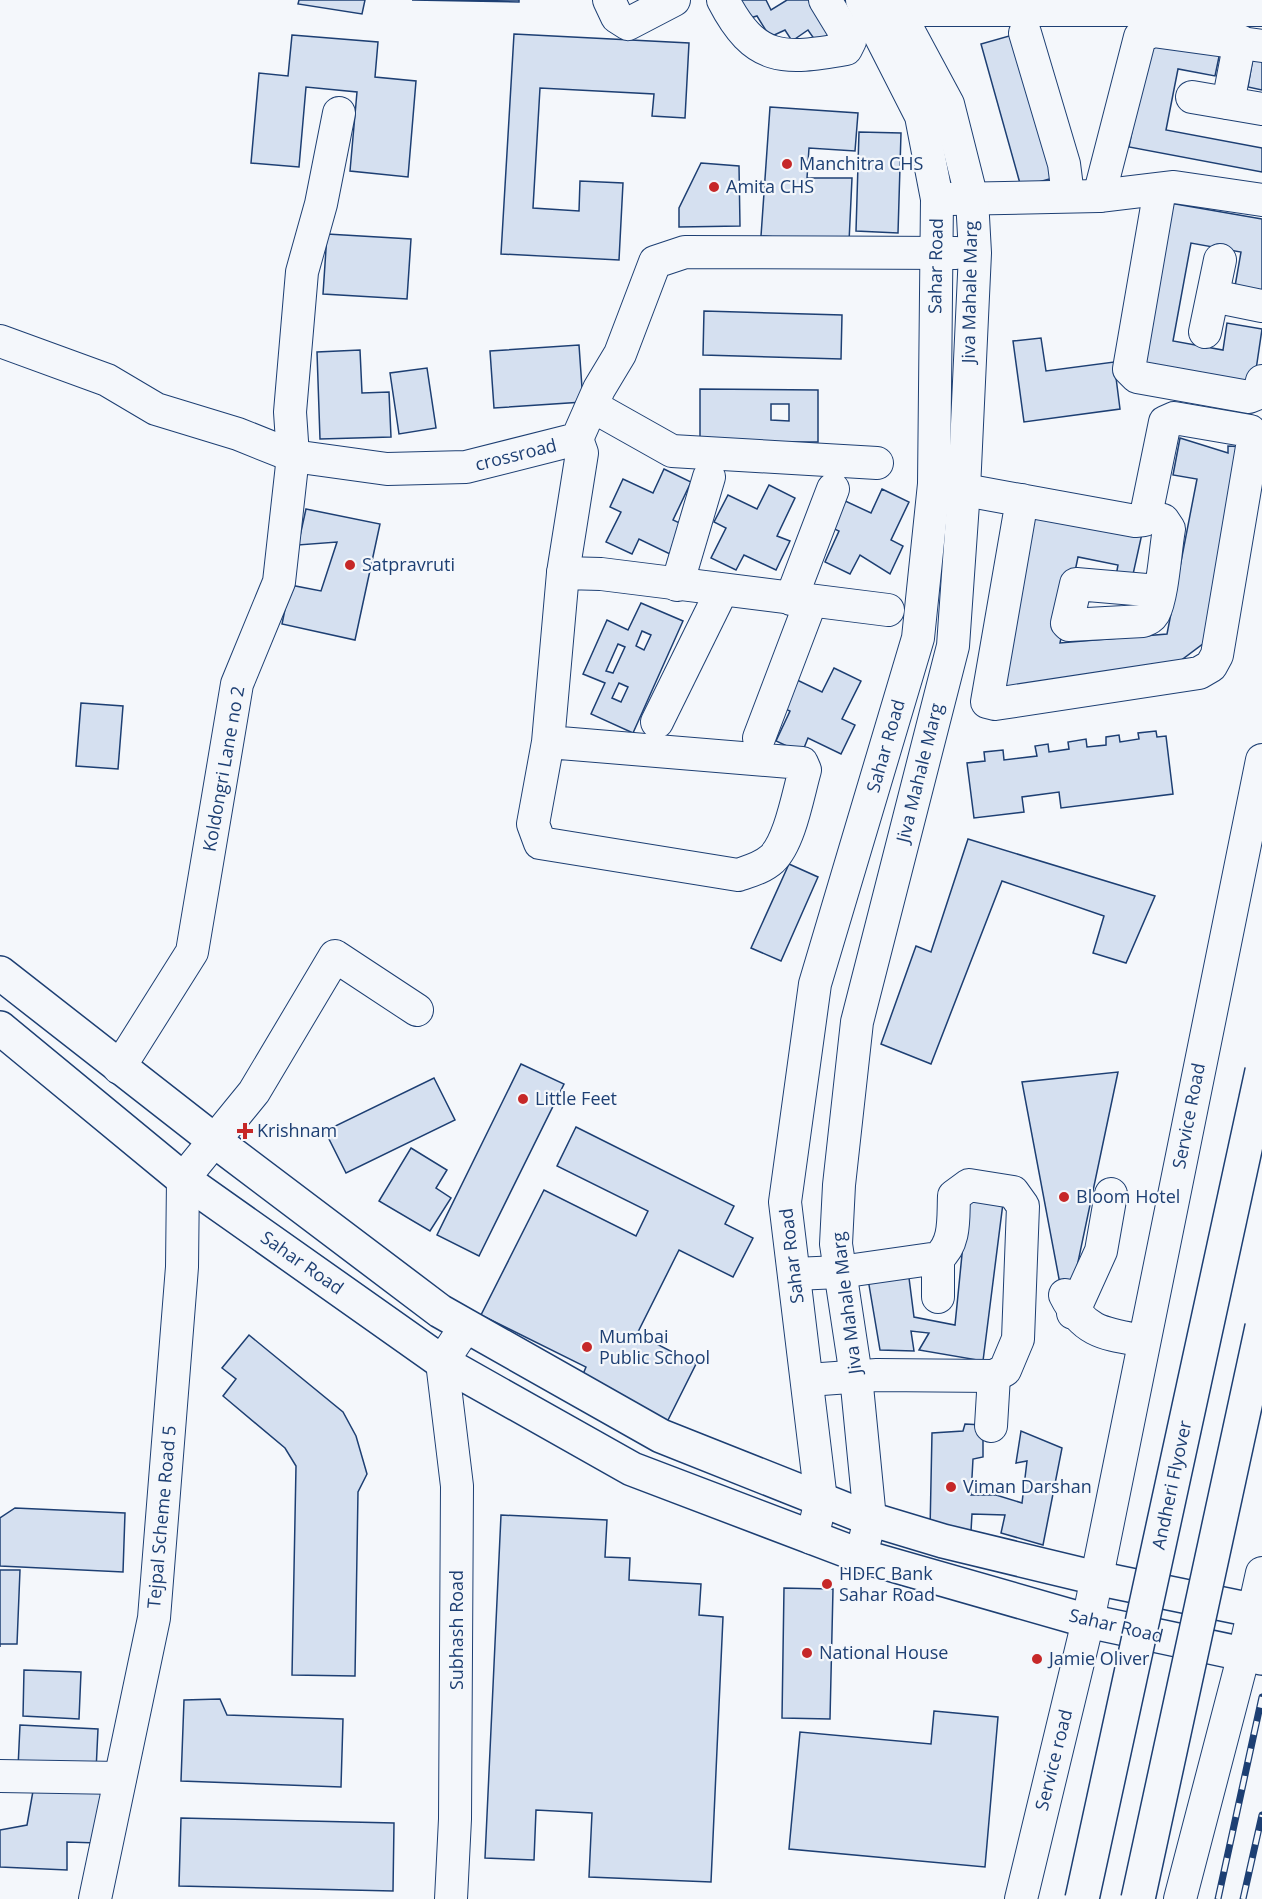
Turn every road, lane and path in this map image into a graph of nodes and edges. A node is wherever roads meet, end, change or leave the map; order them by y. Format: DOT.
graph roads {
  1 [pos="609,0"];
  2 [pos="674,0"];
  3 [pos="723,0"];
  4 [pos="825,0"];
  5 [pos="862,0"];
  6 [pos="911,5"];
  7 [pos="1080,5"];
  8 [pos="1262,10"];
  9 [pos="1025,33"];
  10 [pos="1251,44"];
  11 [pos="1192,97"];
  12 [pos="1228,103"];
  13 [pos="1262,109"];
  14 [pos="339,113"];
  15 [pos="1160,189"];
  16 [pos="1068,195"];
  17 [pos="1099,196"];
  18 [pos="937,199"];
  19 [pos="972,199"];
  20 [pos="1262,200"];
  21 [pos="936,253"];
  22 [pos="975,253"];
  23 [pos="1220,260"];
  24 [pos="1213,297"];
  25 [pos="1262,306"];
  26 [pos="1205,332"];
  27 [pos="0,341"];
  28 [pos="935,357"];
  29 [pos="969,359"];
  30 [pos="1262,381"];
  31 [pos="592,406"];
  32 [pos="577,439"];
  33 [pos="293,456"];
  34 [pos="877,463"];
  35 [pos="709,477"];
  36 [pos="934,484"];
  37 [pos="833,489"];
  38 [pos="964,489"];
  39 [pos="1022,500"];
  40 [pos="1146,516"];
  41 [pos="563,573"];
  42 [pos="677,585"];
  43 [pos="722,590"];
  44 [pos="1158,591"];
  45 [pos="801,600"];
  46 [pos="888,610"];
  47 [pos="657,722"];
  48 [pos="759,738"];
  49 [pos="886,741"];
  50 [pos="548,742"];
  51 [pos="926,751"];
  52 [pos="1262,760"];
  53 [pos="858,843"];
  54 [pos="900,852"];
  55 [pos="0,974"];
  56 [pos="417,1010"];
  57 [pos="0,1028"];
  58 [pos="119,1068"];
  59 [pos="1262,1071"];
  60 [pos="800,1086"];
  61 [pos="849,1093"];
  62 [pos="215,1142"];
  63 [pos="183,1179"];
  64 [pos="1111,1194"];
  65 [pos="938,1258"];
  66 [pos="840,1272"];
  67 [pos="794,1274"];
  68 [pos="938,1298"];
  69 [pos="466,1326"];
  70 [pos="1262,1327"];
  71 [pos="1144,1341"];
  72 [pos="442,1362"];
  73 [pos="856,1376"];
  74 [pos="994,1376"];
  75 [pos="808,1380"];
  76 [pos="991,1426"];
  77 [pos="822,1500"];
  78 [pos="870,1519"];
  79 [pos="812,1538"];
  80 [pos="861,1556"];
  81 [pos="1262,1574"];
  82 [pos="1096,1578"];
  83 [pos="1258,1611"];
  84 [pos="1088,1621"];
  85 [pos="1253,1656"];
  86 [pos="0,1776"];
  87 [pos="120,1778"];
  88 [pos="94,1899"];
  89 [pos="451,1899"];
  90 [pos="1021,1899"];
  91 [pos="1082,1899"];
  92 [pos="1138,1899"];
  93 [pos="1180,1899"];
  1 -- 2 [label="street"];
  3 -- 4 [label="street"];
  5 -- 18 [label="street, Sahar Road"];
  6 -- 7 [label="street"];
  6 -- 19 [label="street, Jiva Mahale Marg"];
  7 -- 8 [label="street"];
  9 -- 16 [label="street"];
  10 -- 12 [label="street"];
  10 -- 17 [label="street"];
  11 -- 12 [label="street"];
  12 -- 13 [label="street"];
  14 -- 33 [label="street, Koldongri Lane no 2"];
  15 -- 17 [label="street"];
  15 -- 20 [label="street"];
  15 -- 30 [label="street"];
  16 -- 17 [label="street"];
  16 -- 19 [label="street"];
  18 -- 19 [label="street"];
  18 -- 21 [label="street, Sahar Road"];
  19 -- 22 [label="street, Jiva Mahale Marg"];
  21 -- 22 [label="street, crossroad"];
  21 -- 28 [label="street, Sahar Road"];
  21 -- 31 [label="street, crossroad"];
  22 -- 29 [label="street, Jiva Mahale Marg"];
  23 -- 24 [label="street"];
  24 -- 25 [label="street"];
  24 -- 26 [label="street"];
  27 -- 33 [label="street, crossroad"];
  28 -- 29 [label="street"];
  28 -- 36 [label="street, Sahar Road"];
  29 -- 38 [label="street, Jiva Mahale Marg"];
  31 -- 32 [label="street, crossroad"];
  31 -- 34 [label="street"];
  32 -- 33 [label="street, crossroad"];
  32 -- 41 [label="street"];
  33 -- 58 [label="street, Koldongri Lane no 2"];
  35 -- 42 [label="street"];
  36 -- 38 [label="street"];
  36 -- 49 [label="street, Sahar Road"];
  37 -- 45 [label="street"];
  38 -- 39 [label="street"];
  38 -- 51 [label="street, Jiva Mahale Marg"];
  39 -- 40 [label="street"];
  39 -- 40 [label="street"];
  40 -- 44 [label="street"];
  41 -- 42 [label="street"];
  41 -- 50 [label="street"];
  42 -- 43 [label="street"];
  43 -- 45 [label="street"];
  43 -- 47 [label="street"];
  45 -- 46 [label="street"];
  45 -- 48 [label="street"];
  49 -- 51 [label="street"];
  49 -- 53 [label="street, Sahar Road"];
  50 -- 50 [label="street"];
  51 -- 54 [label="street, Jiva Mahale Marg"];
  52 -- 71 [label="street, Service Road"];
  53 -- 54 [label="street"];
  53 -- 60 [label="street, Sahar Road"];
  54 -- 61 [label="street, Jiva Mahale Marg"];
  55 -- 58 [label="main road"];
  56 -- 62 [label="street"];
  57 -- 63 [label="main road, Sahar Road"];
  58 -- 62 [label="main road"];
  59 -- 91 [label="main road, Andheri Flyover, bridge"];
  60 -- 61 [label="street"];
  60 -- 67 [label="street, Sahar Road"];
  61 -- 66 [label="street, Jiva Mahale Marg"];
  62 -- 63 [label="street"];
  62 -- 69 [label="main road"];
  63 -- 72 [label="main road, Sahar Road"];
  63 -- 87 [label="street, Tejpal Scheme Road 5"];
  64 -- 71 [label="street"];
  65 -- 66 [label="street"];
  65 -- 68 [label="street"];
  65 -- 74 [label="street"];
  66 -- 67 [label="street"];
  66 -- 73 [label="street, Jiva Mahale Marg"];
  67 -- 75 [label="street, Sahar Road"];
  69 -- 72 [label="street"];
  69 -- 77 [label="main road"];
  70 -- 92 [label="main road, bridge"];
  71 -- 82 [label="street, Service Road"];
  72 -- 79 [label="main road, Sahar Road"];
  72 -- 89 [label="street, Subhash Road"];
  73 -- 74 [label="street"];
  73 -- 75 [label="street"];
  73 -- 78 [label="street, Jiva Mahale Marg"];
  74 -- 76 [label="street"];
  75 -- 77 [label="street, Sahar Road"];
  77 -- 78 [label="main road"];
  77 -- 79 [label="street"];
  78 -- 80 [label="street, Jiva Mahale Marg"];
  78 -- 82 [label="main road"];
  79 -- 80 [label="main road, Sahar Road"];
  80 -- 84 [label="main road, Sahar Road"];
  81 -- 83 [label="street"];
  82 -- 83 [label="main road"];
  82 -- 84 [label="street, Service road"];
  83 -- 85 [label="street"];
  84 -- 85 [label="main road, Sahar Road"];
  84 -- 90 [label="street, Service road"];
  85 -- 93 [label="street"];
  86 -- 87 [label="street"];
  87 -- 88 [label="street, Tejpal Scheme Road 5"];
}
